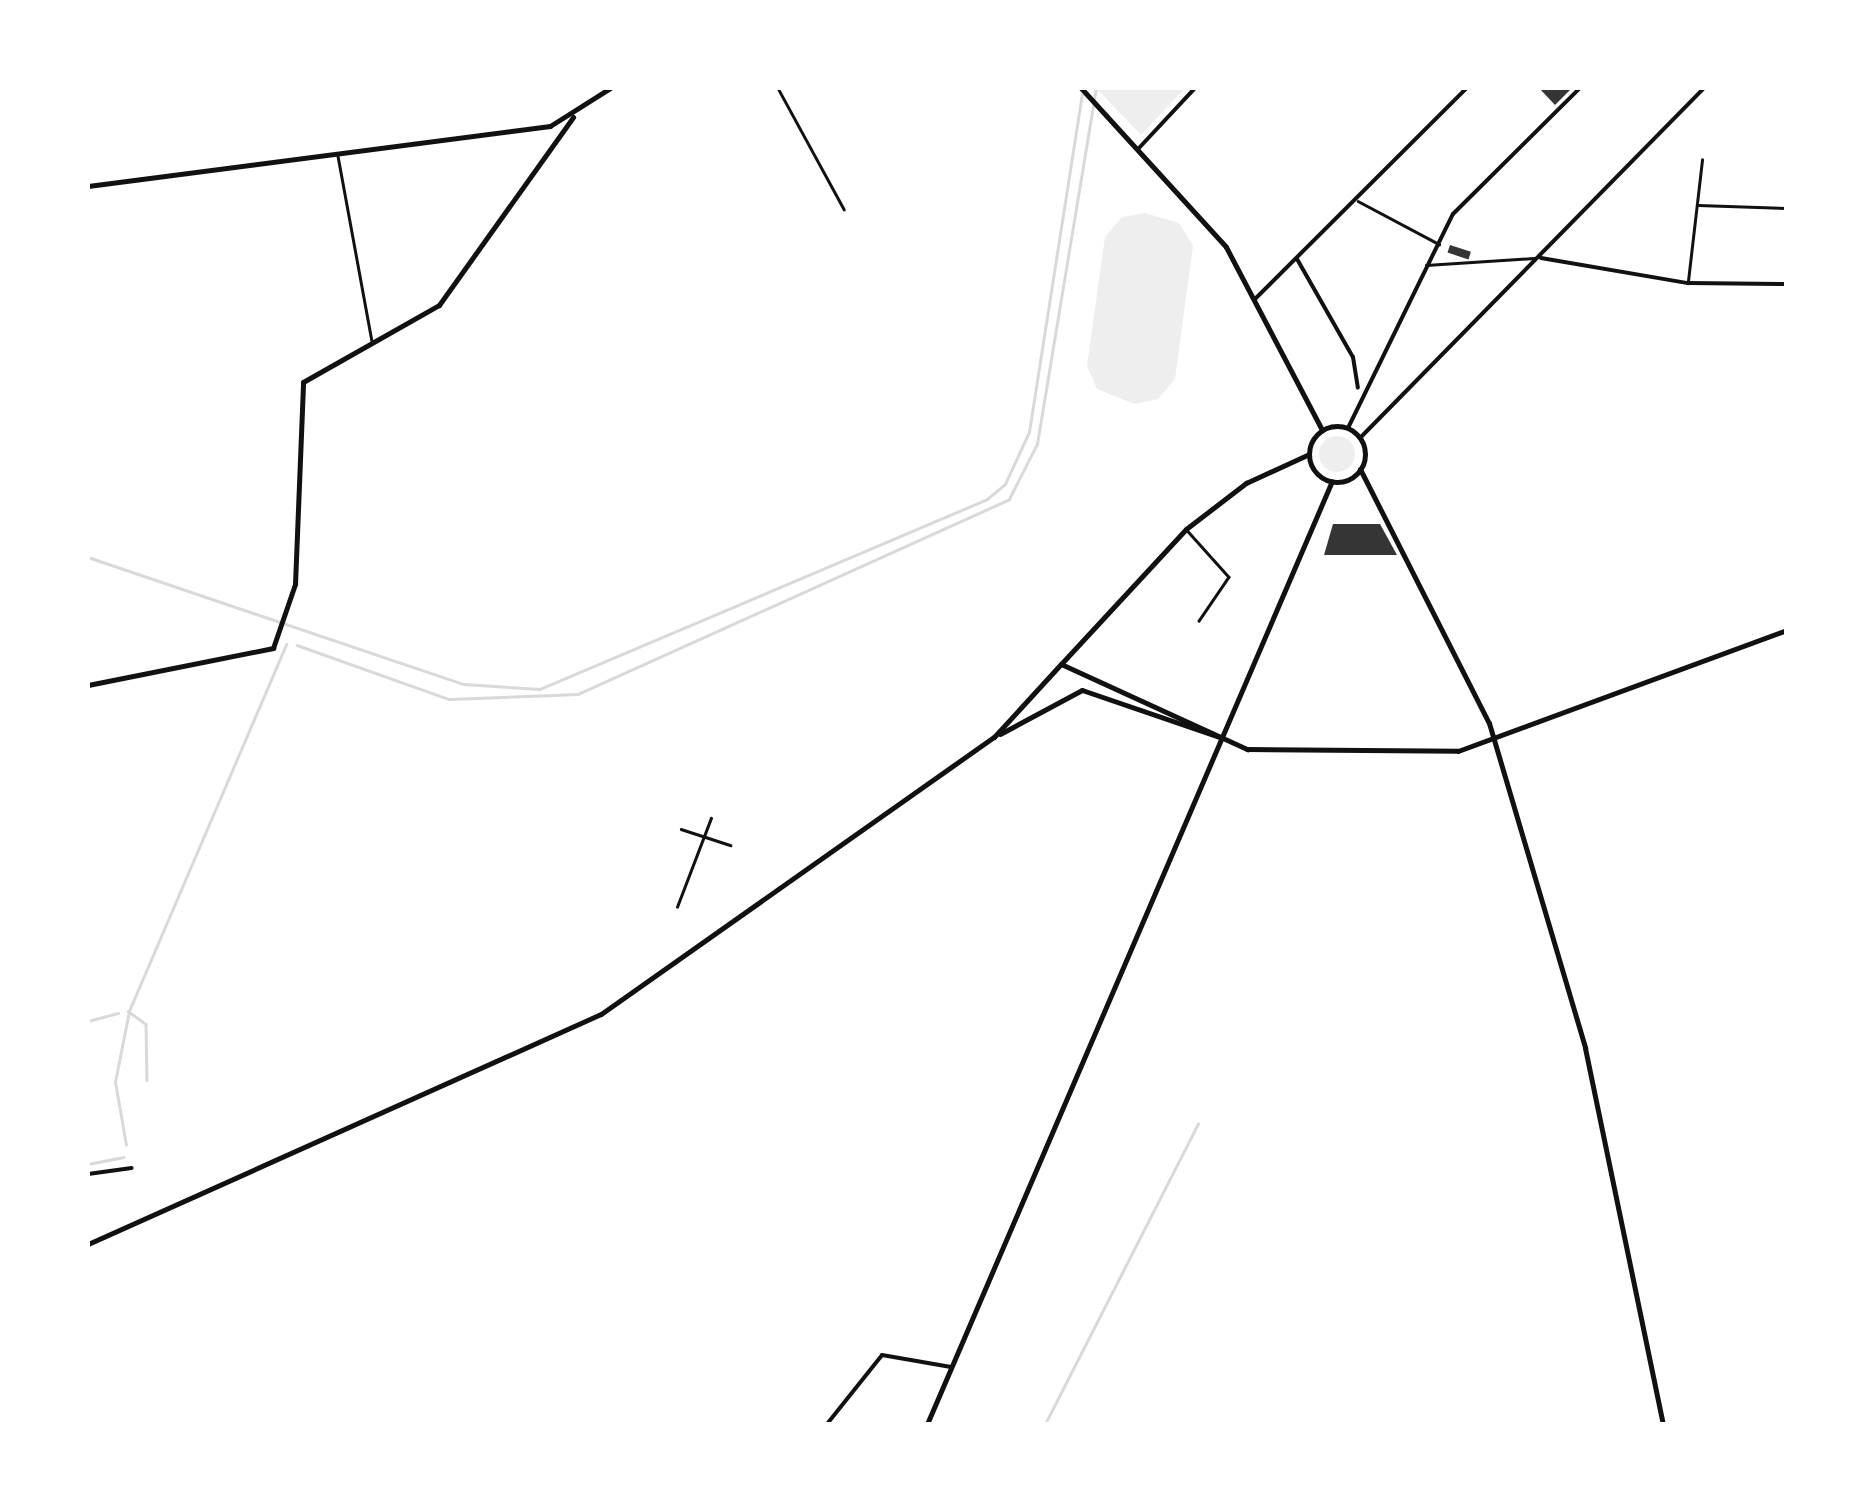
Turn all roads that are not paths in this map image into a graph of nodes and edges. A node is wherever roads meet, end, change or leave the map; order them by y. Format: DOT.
graph roads {
  1 [pos="610,88"];
  2 [pos="778,88"];
  3 [pos="1081,88"];
  4 [pos="1196,88"];
  5 [pos="1467,88"];
  6 [pos="1578,88"];
  7 [pos="1704,88"];
  8 [pos="574,117"];
  9 [pos="1140,148"];
  10 [pos="338,156"];
  11 [pos="1702,160"];
  12 [pos="88,186"];
  13 [pos="1357,200"];
  14 [pos="1697,205"];
  15 [pos="1786,208"];
  16 [pos="844,209"];
  17 [pos="1438,244"];
  18 [pos="1540,258"];
  19 [pos="1297,259"];
  20 [pos="1426,265"];
  21 [pos="1688,283"];
  22 [pos="1786,284"];
  23 [pos="1255,300"];
  24 [pos="372,342"];
  25 [pos="1358,391"];
  26 [pos="1348,428"];
  27 [pos="1322,430"];
  28 [pos="1360,438"];
  29 [pos="1309,454"];
  30 [pos="1360,469"];
  31 [pos="1332,481"];
  32 [pos="1186,529"];
  33 [pos="1199,621"];
  34 [pos="1786,630"];
  35 [pos="1061,664"];
  36 [pos="88,686"];
  37 [pos="994,737"];
  38 [pos="1222,737"];
  39 [pos="1494,741"];
  40 [pos="710,818"];
  41 [pos="681,830"];
  42 [pos="703,837"];
  43 [pos="730,845"];
  44 [pos="677,907"];
  45 [pos="132,1168"];
  46 [pos="88,1174"];
  47 [pos="88,1244"];
  48 [pos="952,1366"];
  49 [pos="827,1424"];
  50 [pos="927,1424"];
  51 [pos="1664,1424"];
  1 -- 8 [label="street"];
  2 -- 16 [label="street"];
  3 -- 9 [label="street"];
  4 -- 9 [label="street"];
  5 -- 13 [label="street"];
  6 -- 17 [label="street"];
  7 -- 18 [label="street"];
  8 -- 10 [label="street"];
  8 -- 24 [label="street"];
  9 -- 23 [label="street"];
  10 -- 12 [label="street"];
  10 -- 24 [label="street"];
  11 -- 14 [label="street"];
  13 -- 17 [label="street"];
  13 -- 19 [label="street"];
  14 -- 15 [label="street"];
  14 -- 21 [label="street"];
  17 -- 20 [label="street"];
  18 -- 20 [label="street"];
  18 -- 21 [label="street"];
  18 -- 28 [label="street"];
  19 -- 23 [label="street"];
  19 -- 25 [label="street"];
  20 -- 25 [label="street"];
  21 -- 22 [label="street"];
  23 -- 27 [label="street"];
  24 -- 36 [label="street"];
  25 -- 26 [label="street"];
  26 -- 27 [label="street"];
  26 -- 28 [label="street"];
  27 -- 29 [label="street"];
  28 -- 30 [label="street"];
  29 -- 31 [label="street"];
  29 -- 32 [label="street"];
  30 -- 31 [label="street"];
  30 -- 39 [label="street"];
  31 -- 38 [label="street"];
  32 -- 33 [label="street"];
  32 -- 35 [label="street"];
  34 -- 39 [label="street"];
  35 -- 37 [label="street"];
  35 -- 38 [label="street"];
  37 -- 38 [label="street"];
  37 -- 47 [label="street"];
  38 -- 39 [label="street"];
  38 -- 48 [label="street"];
  39 -- 51 [label="street"];
  40 -- 42 [label="street"];
  41 -- 42 [label="street"];
  42 -- 43 [label="street"];
  42 -- 44 [label="street"];
  45 -- 46 [label="street"];
  48 -- 49 [label="street"];
  48 -- 50 [label="street"];
}
